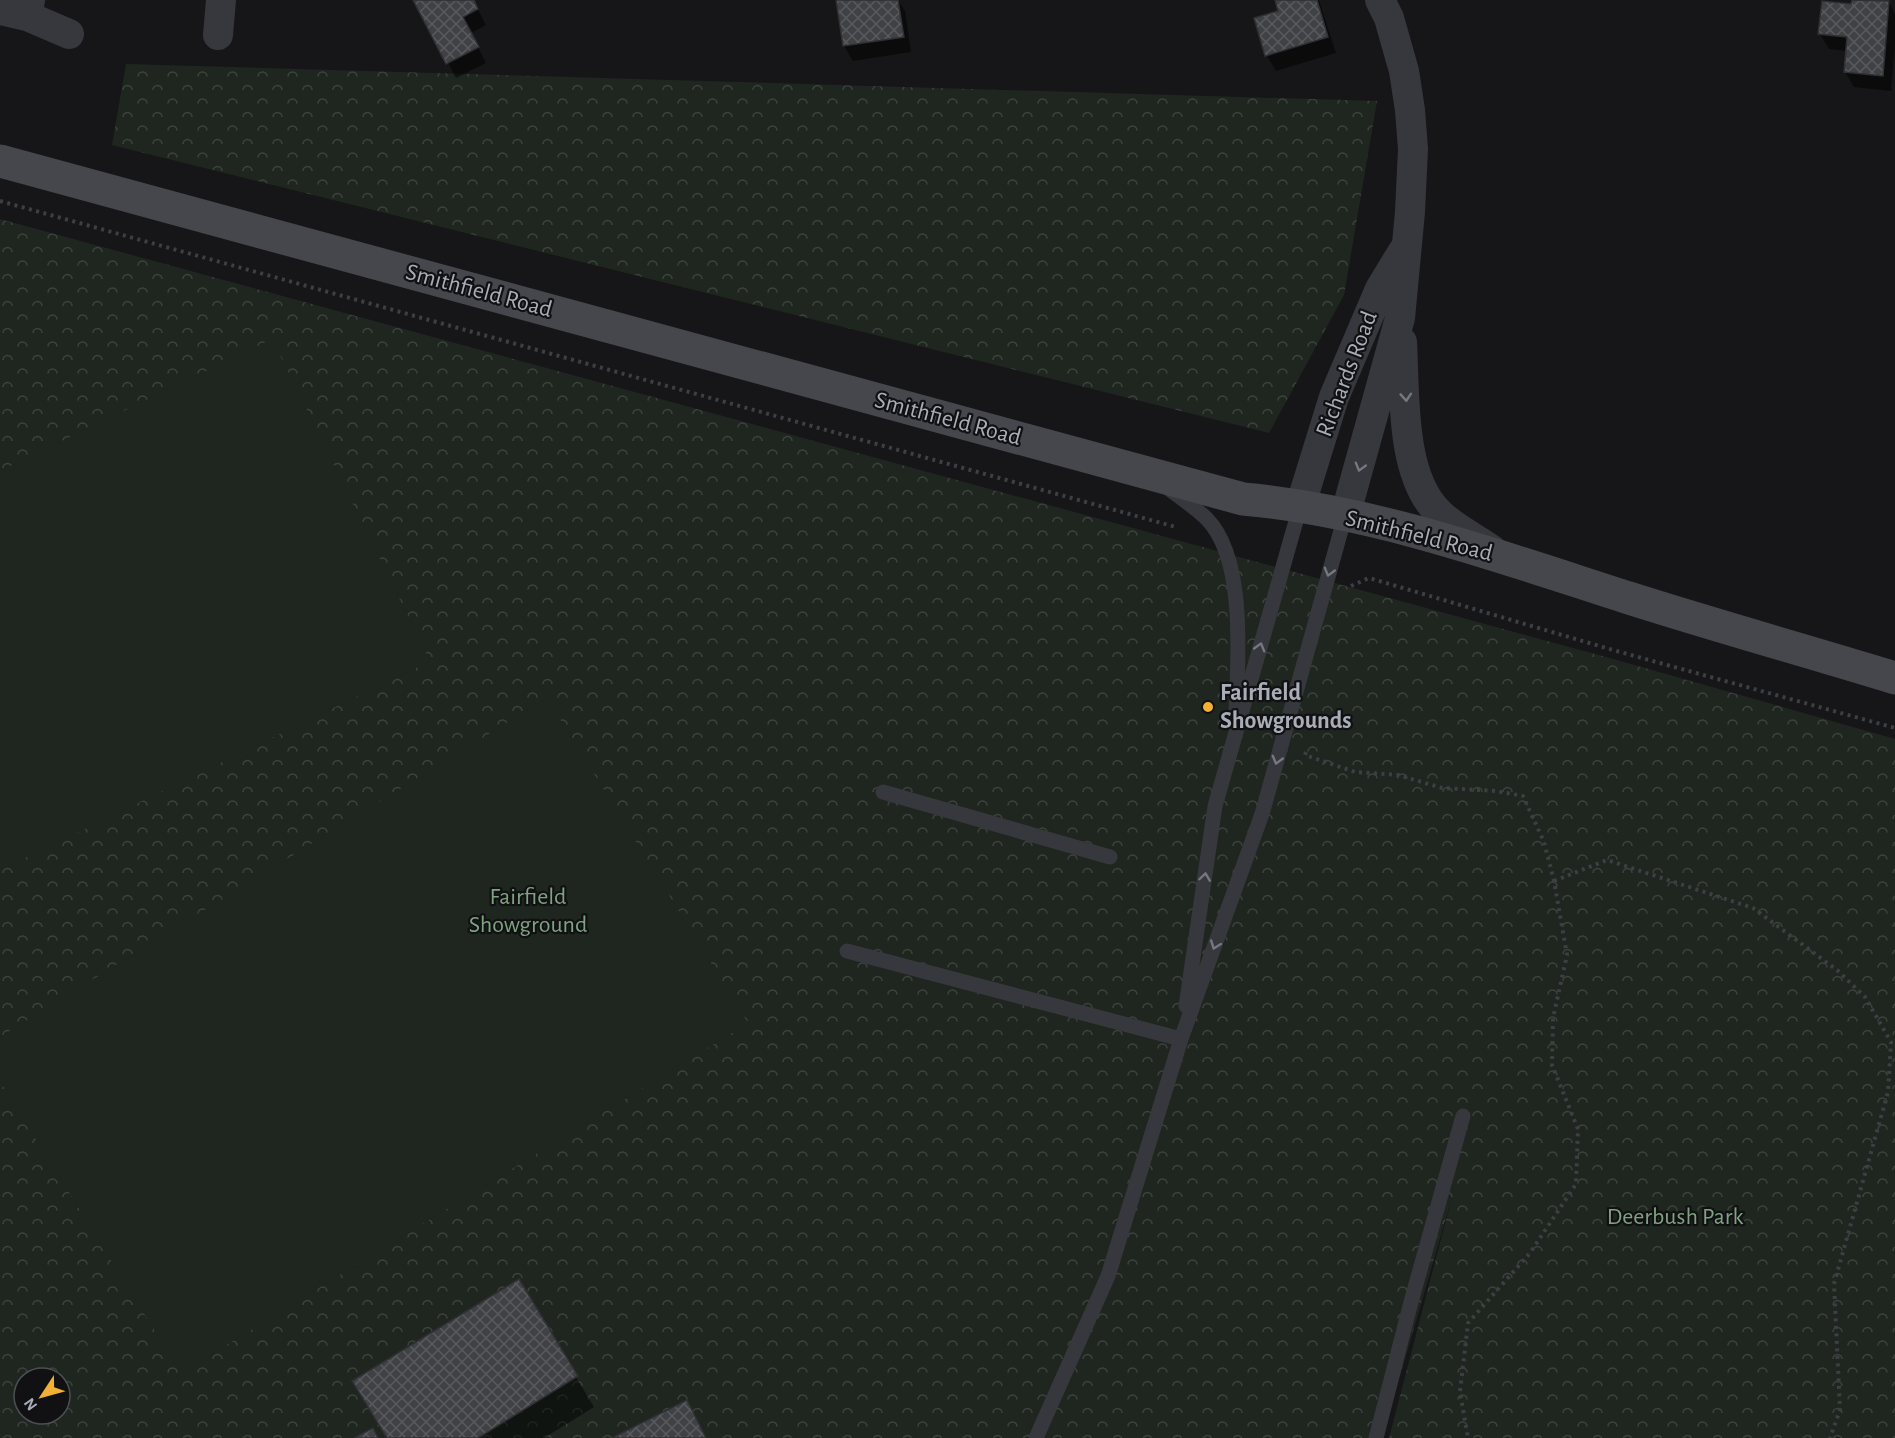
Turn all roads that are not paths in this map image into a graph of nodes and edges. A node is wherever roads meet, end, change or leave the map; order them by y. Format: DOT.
graph roads {
  1 [pos="221,0"];
  2 [pos="1380,0"];
  3 [pos="19,9"];
  4 [pos="69,34"];
  5 [pos="218,35"];
  6 [pos="0,161"];
  7 [pos="1406,246"];
  8 [pos="1400,318"];
  9 [pos="1152,475"];
  10 [pos="1300,507"];
  11 [pos="1345,516"];
  12 [pos="1503,557"];
  13 [pos="1895,678"];
  14 [pos="1234,738"];
  15 [pos="883,792"];
  16 [pos="1110,857"];
  17 [pos="847,951"];
  18 [pos="1181,1039"];
  19 [pos="1463,1116"];
  20 [pos="1035,1438"];
  21 [pos="1376,1438"];
  1 -- 5 [label="street"];
  2 -- 7 [label="street, Richards Road"];
  3 -- 4 [label="street"];
  6 -- 9 [label="main road, Smithfield Road"];
  7 -- 8 [label="street, Richards Road"];
  7 -- 10 [label="street, Richards Road"];
  8 -- 11 [label="street, Richards Road, one-way"];
  8 -- 12 [label="street, Richards Road, one-way"];
  9 -- 10 [label="main road, Smithfield Road"];
  9 -- 14 [label="lane"];
  10 -- 11 [label="main road, Smithfield Road"];
  14 -- 10 [label="lane, one-way"];
  11 -- 12 [label="main road, Smithfield Road"];
  11 -- 18 [label="lane, one-way"];
  12 -- 13 [label="main road, Smithfield Road"];
  18 -- 14 [label="lane, one-way"];
  15 -- 16 [label="lane"];
  17 -- 18 [label="lane"];
  18 -- 20 [label="lane"];
  19 -- 21 [label="lane"];
}
